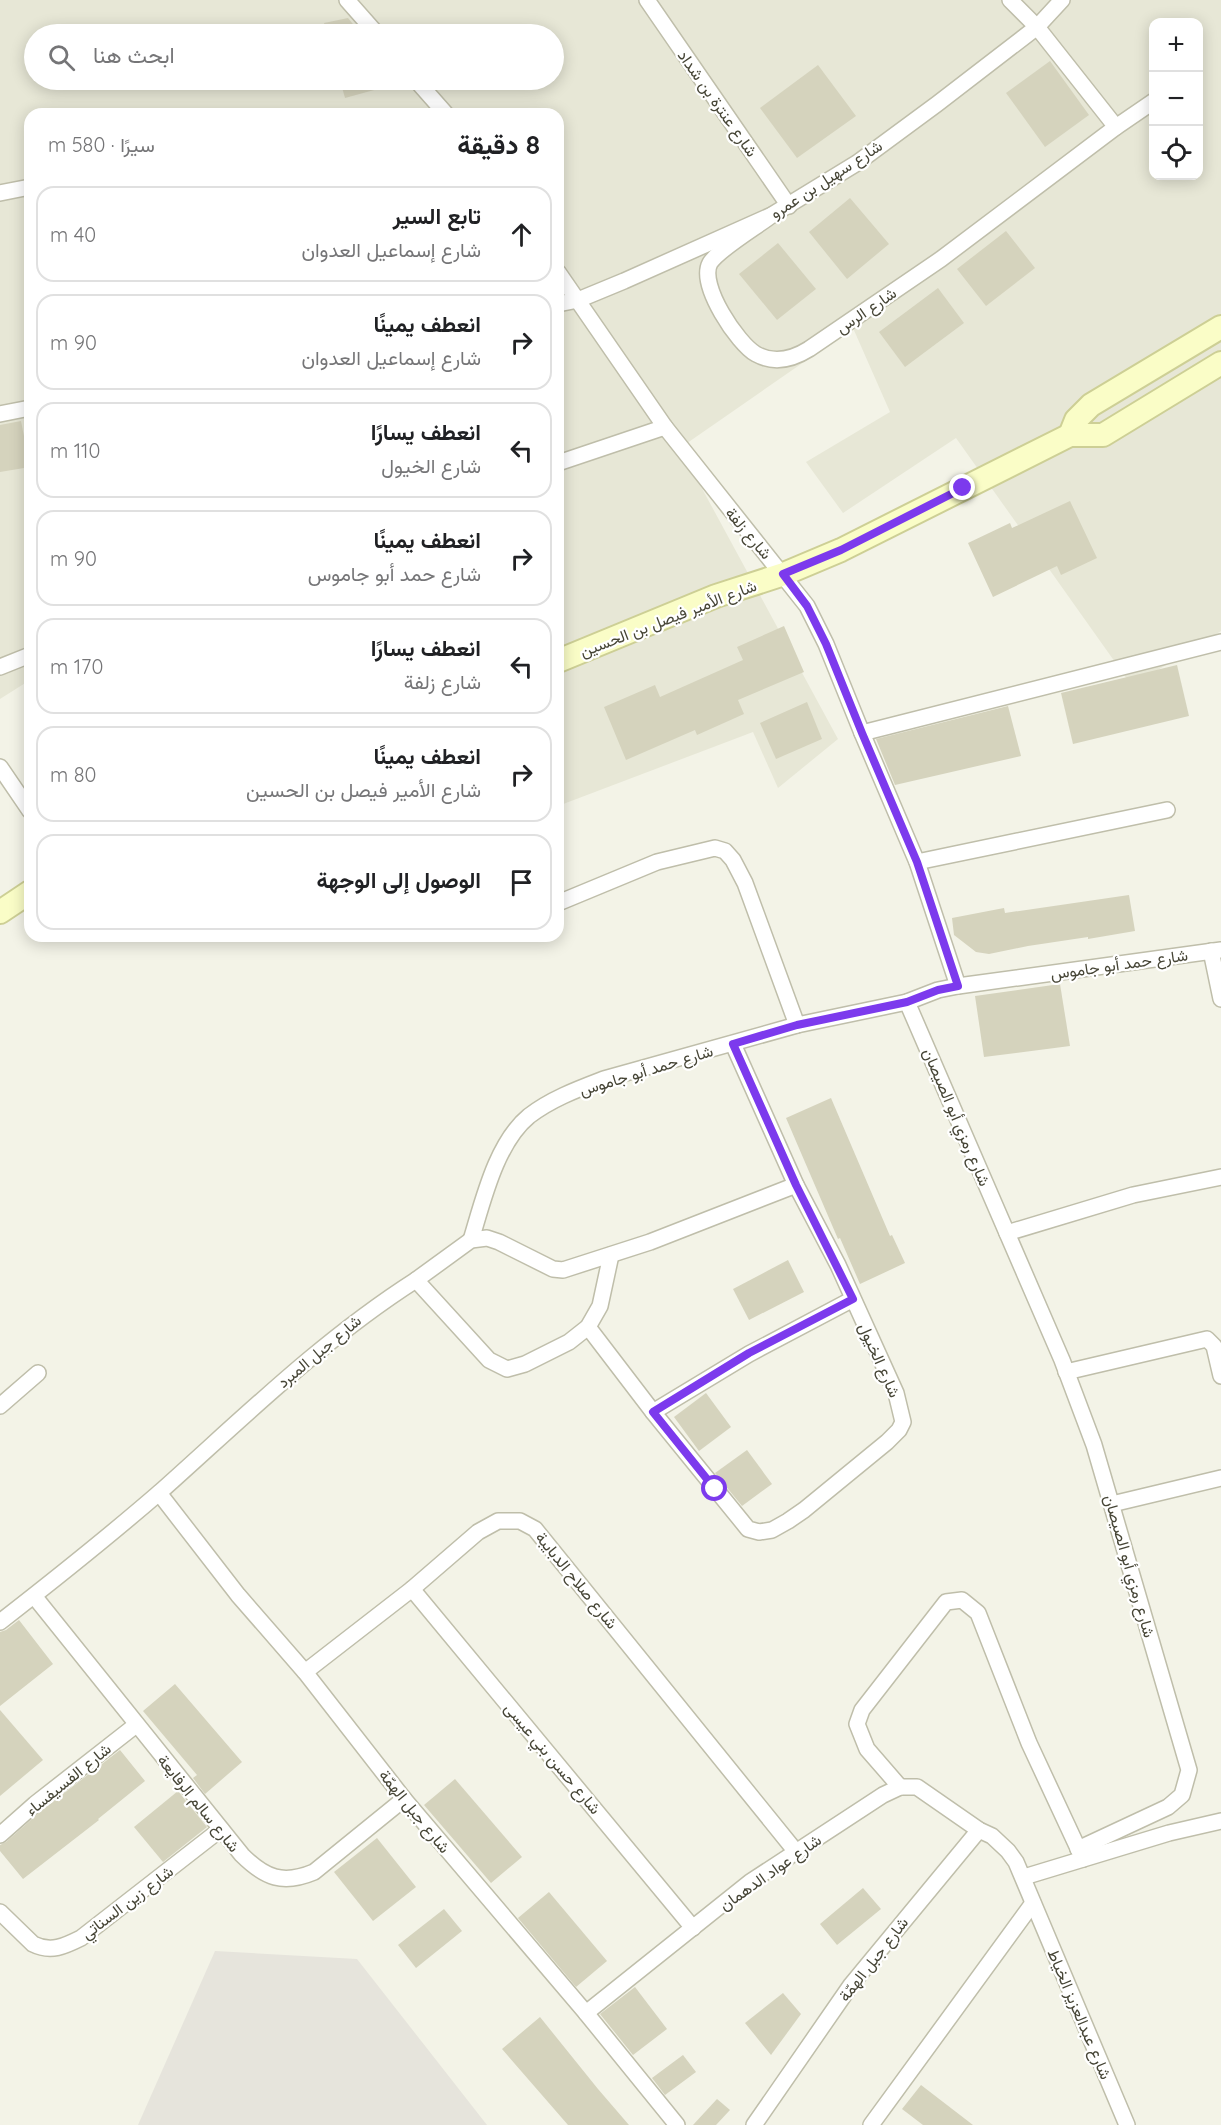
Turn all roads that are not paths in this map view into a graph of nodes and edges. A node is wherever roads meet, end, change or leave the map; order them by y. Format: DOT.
graph roads {
  1 [pos="347,0"];
  2 [pos="647,0"];
  3 [pos="1010,0"];
  4 [pos="1062,0"];
  5 [pos="368,24"];
  6 [pos="1037,27"];
  7 [pos="425,90"];
  8 [pos="1149,104"];
  9 [pos="440,108"];
  10 [pos="1116,127"];
  11 [pos="24,188"];
  12 [pos="0,193"];
  13 [pos="789,206"];
  14 [pos="772,215"];
  15 [pos="564,280"];
  16 [pos="578,300"];
  17 [pos="564,303"];
  18 [pos="1221,327"];
  19 [pos="1221,363"];
  20 [pos="24,409"];
  21 [pos="0,414"];
  22 [pos="665,427"];
  23 [pos="1070,435"];
  24 [pos="564,461"];
  25 [pos="783,574"];
  26 [pos="1221,642"];
  27 [pos="24,657"];
  28 [pos="564,659"];
  29 [pos="0,667"];
  30 [pos="862,733"];
  31 [pos="0,767"];
  32 [pos="24,802"];
  33 [pos="1167,810"];
  34 [pos="917,862"];
  35 [pos="24,896"];
  36 [pos="564,901"];
  37 [pos="0,912"];
  38 [pos="1216,950"];
  39 [pos="958,986"];
  40 [pos="1221,999"];
  41 [pos="907,1002"];
  42 [pos="797,1025"];
  43 [pos="733,1044"];
  44 [pos="1221,1177"];
  45 [pos="796,1185"];
  46 [pos="1007,1233"];
  47 [pos="471,1240"];
  48 [pos="611,1255"];
  49 [pos="416,1280"];
  50 [pos="853,1299"];
  51 [pos="588,1327"];
  52 [pos="1066,1371"];
  53 [pos="38,1373"];
  54 [pos="1221,1376"];
  55 [pos="0,1406"];
  56 [pos="653,1412"];
  57 [pos="1221,1478"];
  58 [pos="159,1492"];
  59 [pos="1112,1503"];
  60 [pos="412,1589"];
  61 [pos="34,1596"];
  62 [pos="0,1622"];
  63 [pos="305,1672"];
  64 [pos="136,1725"];
  65 [pos="900,1787"];
  66 [pos="404,1798"];
  67 [pos="1221,1821"];
  68 [pos="221,1829"];
  69 [pos="979,1830"];
  70 [pos="0,1835"];
  71 [pos="797,1853"];
  72 [pos="1081,1854"];
  73 [pos="1024,1877"];
  74 [pos="1033,1903"];
  75 [pos="0,1912"];
  76 [pos="693,1928"];
  77 [pos="586,2013"];
  78 [pos="677,2125"];
  79 [pos="754,2125"];
  80 [pos="871,2125"];
  81 [pos="1127,2125"];
  1 -- 5 [label="street"];
  2 -- 13 [label="street, شارع عنترة بن شداد"];
  3 -- 6 [label="street"];
  4 -- 6 [label="street, شارع سهيل بن عمرو"];
  6 -- 10 [label="street"];
  6 -- 13 [label="street, شارع سهيل بن عمرو"];
  7 -- 9 [label="street"];
  8 -- 10 [label="street, شارع الرس"];
  10 -- 14 [label="street, شارع الرس"];
  11 -- 12 [label="street"];
  13 -- 14 [label="street, شارع سهيل بن عمرو"];
  14 -- 16 [label="street, شارع سهيل بن عمرو"];
  15 -- 16 [label="street, شارع زلفة"];
  16 -- 17 [label="street, شارع سهيل بن عمرو"];
  16 -- 22 [label="street, شارع زلفة"];
  18 -- 23 [label="street"];
  19 -- 23 [label="street, شارع الأمير فيصل بن الحسين"];
  20 -- 21 [label="street"];
  22 -- 24 [label="street"];
  22 -- 25 [label="street, شارع زلفة"];
  23 -- 25 [label="street, شارع الأمير فيصل بن الحسين"];
  25 -- 28 [label="street, شارع الأمير فيصل بن الحسين"];
  25 -- 30 [label="street, شارع زلفة"];
  26 -- 30 [label="street"];
  27 -- 29 [label="street"];
  30 -- 34 [label="street, شارع زلفة"];
  31 -- 32 [label="street"];
  33 -- 34 [label="street"];
  34 -- 39 [label="street, شارع زلفة"];
  35 -- 37 [label="street"];
  36 -- 42 [label="street"];
  38 -- 39 [label="street, شارع حمد أبو جاموس"];
  38 -- 40 [label="street"];
  39 -- 41 [label="street, شارع حمد أبو جاموس"];
  41 -- 42 [label="street, شارع حمد أبو جاموس"];
  41 -- 46 [label="street, شارع رمزي أبو الصيصان"];
  42 -- 43 [label="street, شارع حمد أبو جاموس"];
  43 -- 45 [label="street, شارع الخيول"];
  43 -- 47 [label="street, شارع حمد أبو جاموس"];
  44 -- 46 [label="street"];
  45 -- 48 [label="street"];
  45 -- 50 [label="street, شارع الخيول"];
  46 -- 52 [label="street, شارع رمزي أبو الصيصان"];
  47 -- 48 [label="street"];
  47 -- 49 [label="street, شارع جبل المبرد"];
  48 -- 51 [label="street"];
  49 -- 51 [label="street"];
  49 -- 58 [label="street, شارع جبل المبرد"];
  50 -- 56 [label="street"];
  50 -- 56 [label="street, شارع الخيول"];
  51 -- 56 [label="street"];
  52 -- 54 [label="street"];
  52 -- 59 [label="street, شارع رمزي أبو الصيصان"];
  53 -- 55 [label="street"];
  57 -- 59 [label="street"];
  58 -- 61 [label="street, شارع جبل المبرد"];
  58 -- 63 [label="street, شارع جبل الهمّة"];
  59 -- 72 [label="street, شارع رمزي أبو الصيصان"];
  60 -- 63 [label="street, شارع صلاح الدبايبة"];
  60 -- 71 [label="street, شارع صلاح الدبايبة"];
  60 -- 76 [label="street, شارع حسن بني عيسى"];
  61 -- 62 [label="street, شارع جبل المبرد"];
  61 -- 64 [label="street, شارع سالم الرفايعة"];
  63 -- 66 [label="street, شارع جبل الهمّة"];
  64 -- 68 [label="street, شارع سالم الرفايعة"];
  64 -- 70 [label="street, شارع الفسيفساء"];
  65 -- 69 [label="street, شارع عبدالعزيز الخياط"];
  65 -- 71 [label="street, شارع عواد الدهمان"];
  65 -- 72 [label="street"];
  66 -- 68 [label="street, شارع سالم الرفايعة"];
  66 -- 77 [label="street, شارع جبل الهمّة"];
  67 -- 72 [label="street"];
  68 -- 75 [label="street, شارع زين السناتي"];
  69 -- 73 [label="street, شارع عبدالعزيز الخياط"];
  69 -- 79 [label="street, شارع جبل الهمّة"];
  71 -- 76 [label="street, شارع عواد الدهمان"];
  72 -- 73 [label="street"];
  73 -- 74 [label="street, شارع عبدالعزيز الخياط"];
  74 -- 80 [label="street"];
  74 -- 81 [label="street, شارع عبدالعزيز الخياط"];
  76 -- 77 [label="street, شارع عواد الدهمان"];
  77 -- 78 [label="street, شارع جبل الهمّة"];
}
